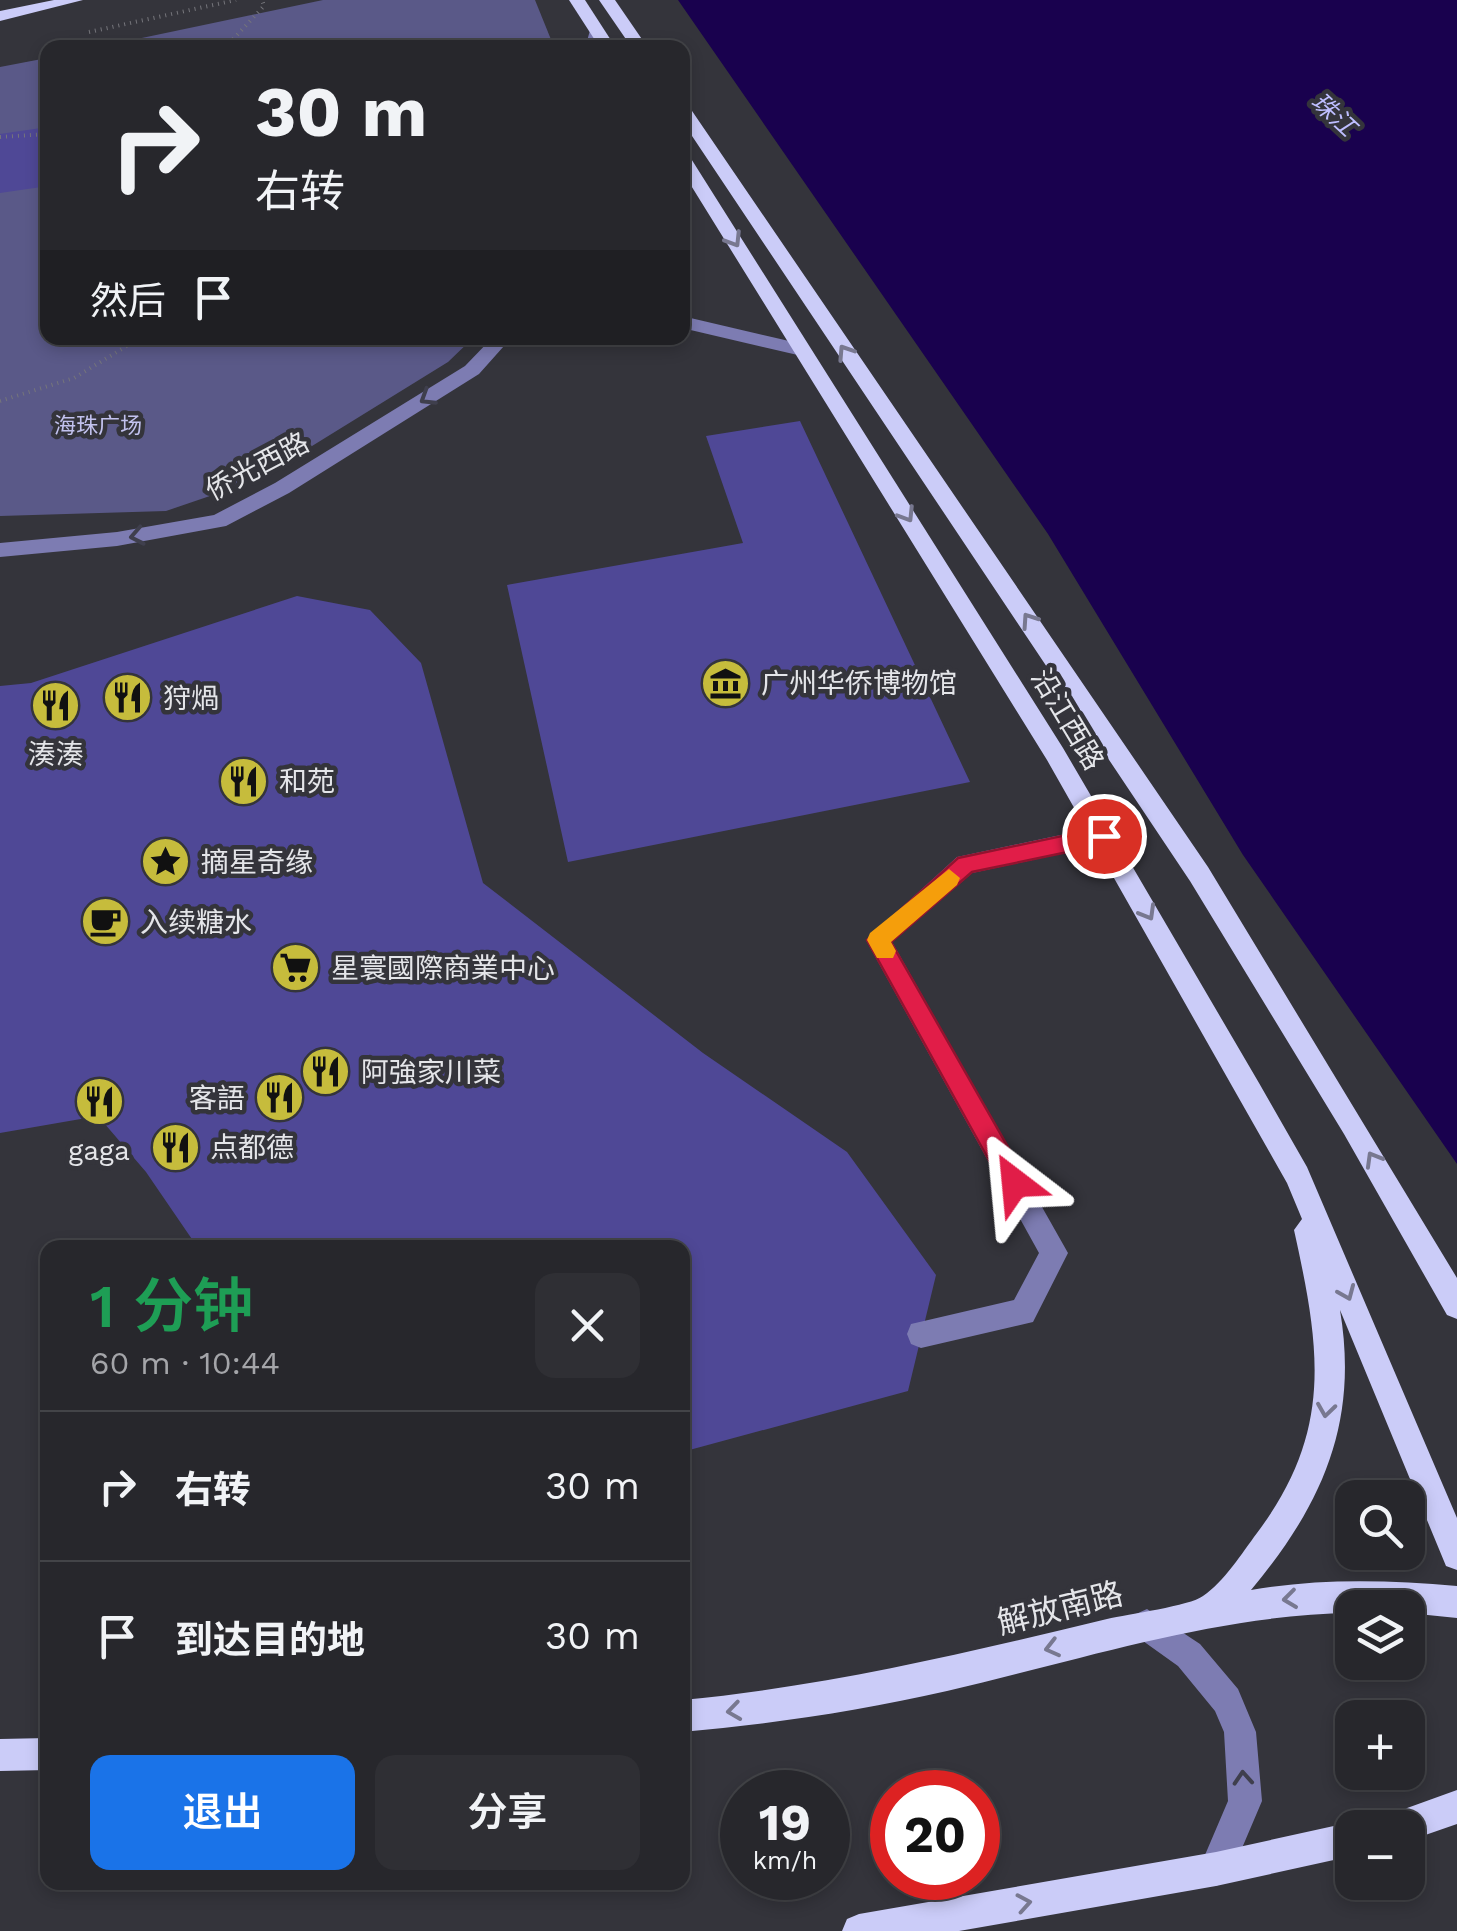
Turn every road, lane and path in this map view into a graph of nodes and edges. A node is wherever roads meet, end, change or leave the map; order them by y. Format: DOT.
graph roads {
  1 [pos="75,0"];
  2 [pos="236,0"];
  3 [pos="262,0"];
  4 [pos="577,0"];
  5 [pos="607,0"];
  6 [pos="0,3"];
  7 [pos="20,5"];
  8 [pos="0,16"];
  9 [pos="71,35"];
  10 [pos="594,39"];
  11 [pos="232,40"];
  12 [pos="634,40"];
  13 [pos="690,120"];
  14 [pos="40,134"];
  15 [pos="0,137"];
  16 [pos="690,170"];
  17 [pos="690,324"];
  18 [pos="131,345"];
  19 [pos="495,345"];
  20 [pos="802,350"];
  21 [pos="0,401"];
  22 [pos="0,550"];
  23 [pos="1104,836"];
  24 [pos="1297,1176"];
  25 [pos="1457,1304"];
  26 [pos="921,1334"];
  27 [pos="1457,1554"];
  28 [pos="1457,1602"];
  29 [pos="1213,1609"];
  30 [pos="1147,1625"];
  31 [pos="690,1715"];
  32 [pos="40,1754"];
  33 [pos="0,1756"];
  34 [pos="1457,1807"];
  35 [pos="1425,1818"];
  36 [pos="1335,1842"];
  37 [pos="1216,1869"];
  38 [pos="859,1931"];
  1 -- 7 [label="main road"];
  2 -- 9 [label="path"];
  3 -- 11 [label="path"];
  4 -- 10 [label="main road"];
  5 -- 12 [label="main road"];
  6 -- 7 [label="main road"];
  7 -- 8 [label="main road"];
  25 -- 13 [label="main road, 沿江西路, one-way"];
  14 -- 15 [label="path"];
  16 -- 20 [label="main road, 沿江西路, one-way"];
  17 -- 20 [label="street"];
  18 -- 21 [label="path"];
  19 -- 22 [label="street, 侨光西路, one-way"];
  20 -- 23 [label="main road, 沿江西路, one-way"];
  23 -- 24 [label="main road, 沿江西路, one-way"];
  23 -- 26 [label="street"];
  24 -- 27 [label="main road, 沿江西路, one-way"];
  24 -- 29 [label="main road, one-way"];
  28 -- 29 [label="main road, 解放南路, one-way"];
  29 -- 30 [label="main road, 解放南路"];
  30 -- 31 [label="main road, 解放南路, one-way"];
  37 -- 30 [label="street, one-way"];
  32 -- 33 [label="main road"];
  34 -- 35 [label="main road"];
  36 -- 37 [label="main road"];
  38 -- 37 [label="main road, one-way"];
}
